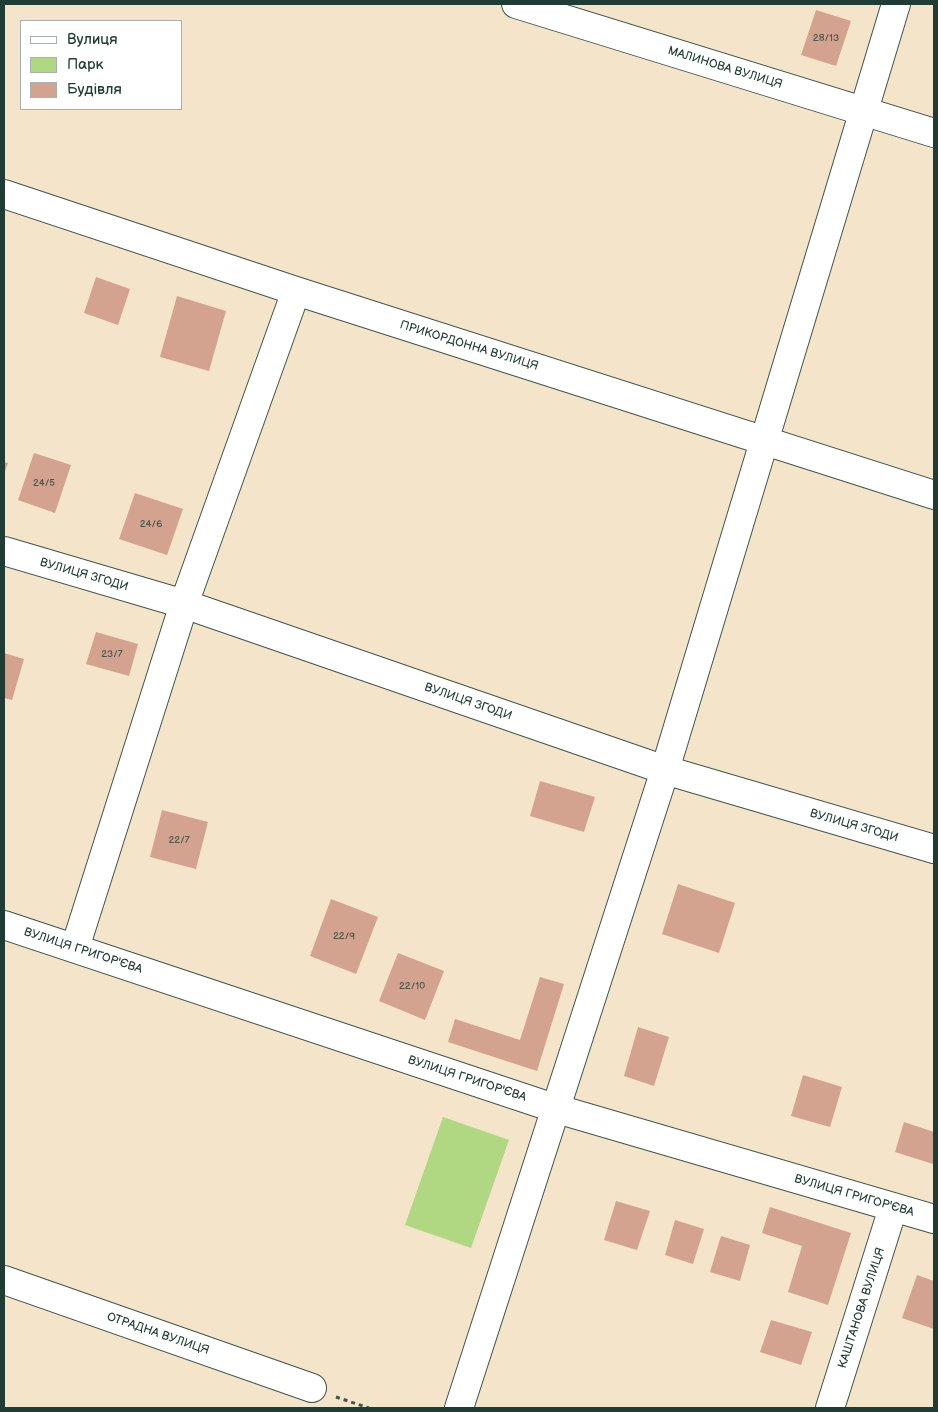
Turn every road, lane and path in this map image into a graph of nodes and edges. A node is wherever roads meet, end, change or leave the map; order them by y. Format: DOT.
graph roads {
  1 [pos="516,4"];
  2 [pos="896,4"];
  3 [pos="863,110"];
  4 [pos="934,133"];
  5 [pos="4,194"];
  6 [pos="296,291"];
  7 [pos="765,439"];
  8 [pos="934,495"];
  9 [pos="4,551"];
  10 [pos="184,604"];
  11 [pos="665,770"];
  12 [pos="934,849"];
  13 [pos="4,925"];
  14 [pos="75,948"];
  15 [pos="556,1109"];
  16 [pos="894,1208"];
  17 [pos="934,1219"];
  18 [pos="4,1280"];
  19 [pos="312,1388"];
  20 [pos="368,1408"];
  21 [pos="458,1408"];
  22 [pos="830,1408"];
  1 -- 3 [label="street, МАЛИНОВА ВУЛИЦЯ"];
  2 -- 3 [label="street"];
  3 -- 4 [label="street, МАЛИНОВА ВУЛИЦЯ"];
  3 -- 7 [label="street"];
  5 -- 6 [label="street, ПРИКОРДОННА ВУЛИЦЯ"];
  6 -- 7 [label="street, ПРИКОРДОННА ВУЛИЦЯ"];
  6 -- 10 [label="street"];
  7 -- 8 [label="street, ПРИКОРДОННА ВУЛИЦЯ"];
  7 -- 11 [label="street"];
  9 -- 10 [label="street, ВУЛИЦЯ ЗГОДИ"];
  10 -- 11 [label="street, ВУЛИЦЯ ЗГОДИ"];
  10 -- 14 [label="street"];
  11 -- 12 [label="street, ВУЛИЦЯ ЗГОДИ"];
  11 -- 15 [label="street"];
  13 -- 14 [label="street, ВУЛИЦЯ ГРИГОР'ЄВА"];
  14 -- 15 [label="street, ВУЛИЦЯ ГРИГОР'ЄВА"];
  15 -- 16 [label="street, ВУЛИЦЯ ГРИГОР'ЄВА"];
  15 -- 21 [label="street"];
  16 -- 17 [label="street, ВУЛИЦЯ ГРИГОР'ЄВА"];
  16 -- 22 [label="street, КАШТАНОВА ВУЛИЦЯ"];
  18 -- 19 [label="street, ОТРАДНА ВУЛИЦЯ"];
  19 -- 20 [label="path"];
}
